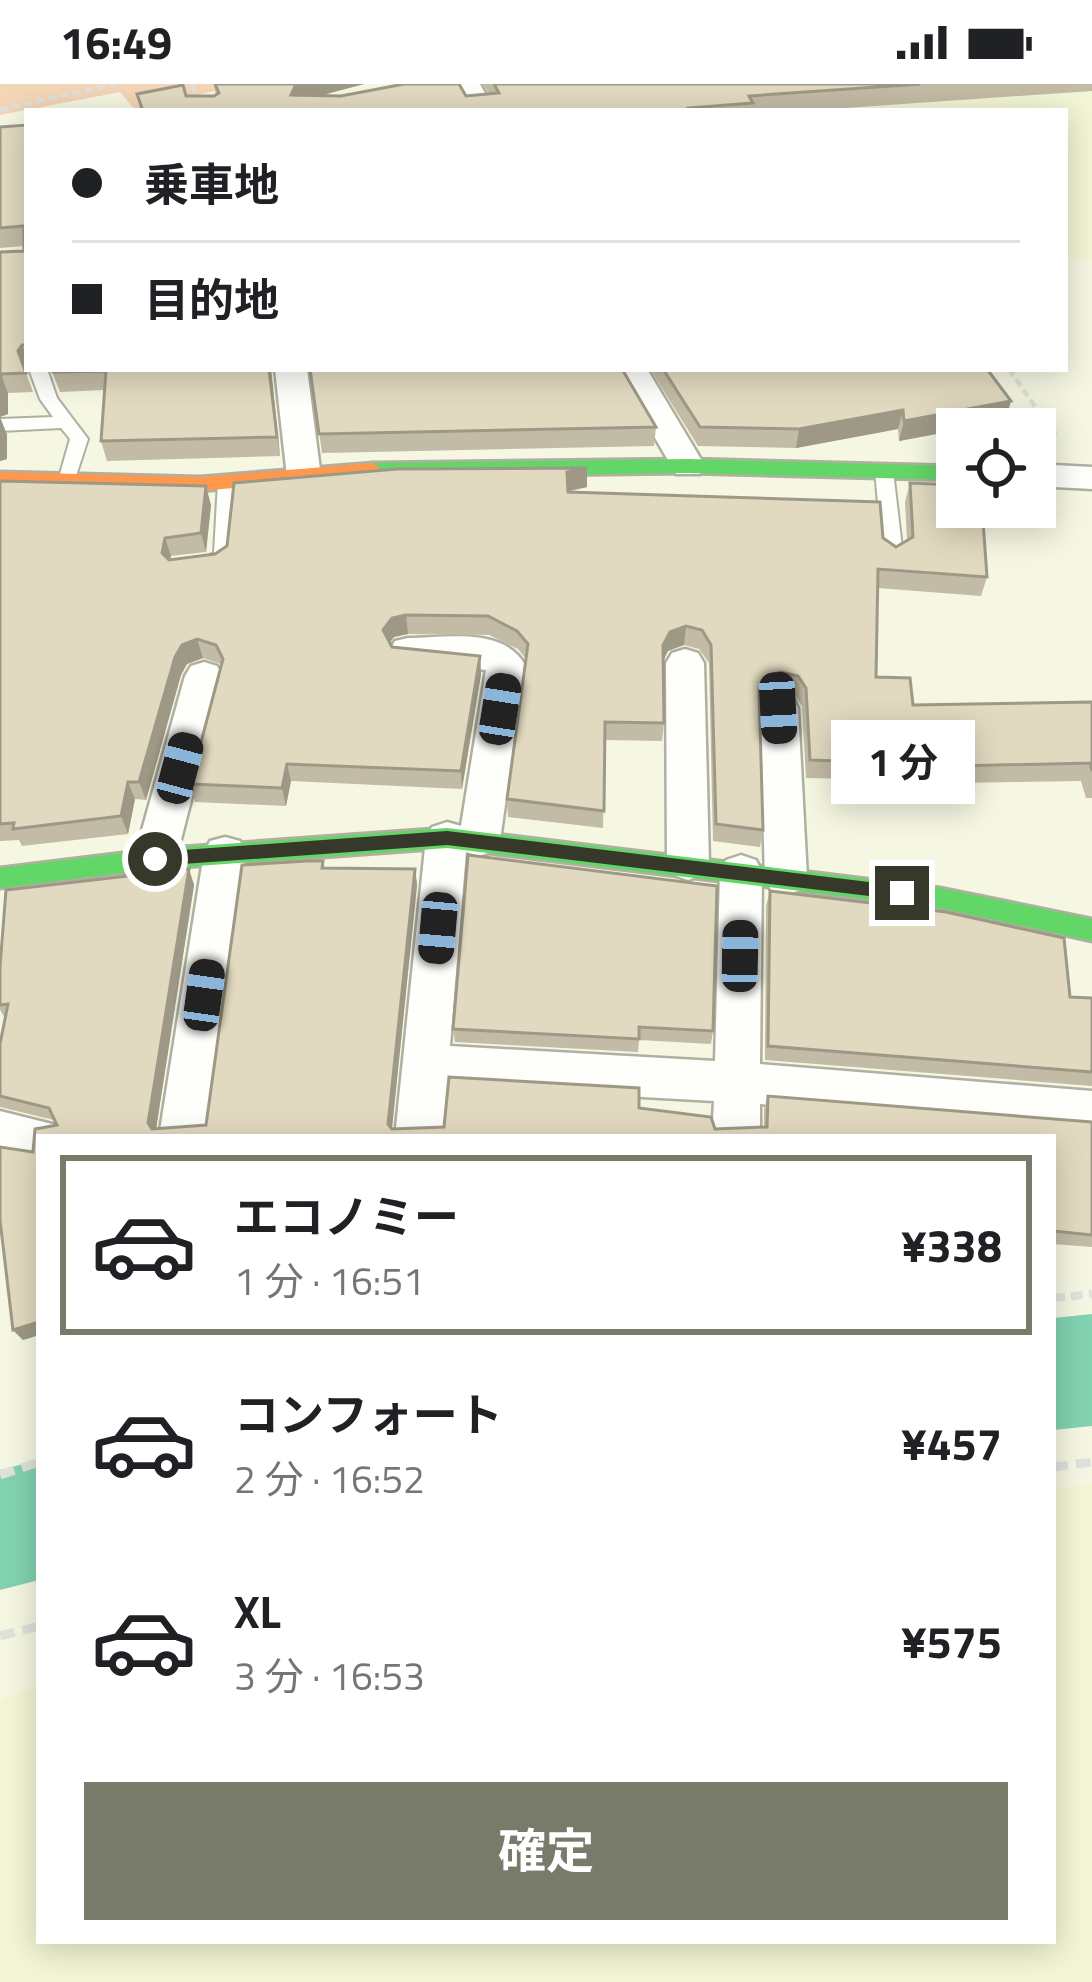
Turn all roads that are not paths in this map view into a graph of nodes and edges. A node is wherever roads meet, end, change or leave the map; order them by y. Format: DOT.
graph roads {
  1 [pos="39,372"];
  2 [pos="291,372"];
  3 [pos="633,372"];
  4 [pos="66,422"];
  5 [pos="0,425"];
  6 [pos="688,466"];
  7 [pos="884,471"];
  8 [pos="936,472"];
  9 [pos="1056,476"];
  10 [pos="304,477"];
  11 [pos="1089,478"];
  12 [pos="0,479"];
  13 [pos="67,481"];
  14 [pos="226,482"];
  15 [pos="893,556"];
  16 [pos="182,563"];
  17 [pos="408,651"];
  18 [pos="685,663"];
  19 [pos="204,676"];
  20 [pos="778,708"];
  21 [pos="463,839"];
  22 [pos="225,853"];
  23 [pos="155,859"];
  24 [pos="688,863"];
  25 [pos="741,872"];
  26 [pos="0,878"];
  27 [pos="786,878"];
  28 [pos="1091,930"];
  29 [pos="1092,941"];
  30 [pos="426,1065"];
  31 [pos="738,1082"];
  32 [pos="1092,1112"];
  33 [pos="0,1132"];
  34 [pos="183,1134"];
  35 [pos="419,1134"];
  36 [pos="736,1134"];
  37 [pos="36,1139"];
  1 -- 4 [label="lane"];
  2 -- 10 [label="street"];
  3 -- 6 [label="street"];
  4 -- 5 [label="lane"];
  4 -- 13 [label="lane"];
  6 -- 7 [label="street"];
  6 -- 10 [label="street"];
  7 -- 8 [label="street"];
  7 -- 15 [label="lane"];
  9 -- 11 [label="street"];
  10 -- 14 [label="street"];
  12 -- 13 [label="street"];
  13 -- 14 [label="street"];
  14 -- 16 [label="lane"];
  17 -- 21 [label="street"];
  18 -- 24 [label="street"];
  19 -- 23 [label="street"];
  20 -- 27 [label="street"];
  21 -- 22 [label="street"];
  21 -- 24 [label="street"];
  21 -- 30 [label="street"];
  22 -- 23 [label="street"];
  22 -- 34 [label="street"];
  23 -- 26 [label="street"];
  24 -- 25 [label="street"];
  25 -- 27 [label="street"];
  25 -- 31 [label="street"];
  27 -- 28 [label="street"];
  28 -- 29 [label="street"];
  30 -- 31 [label="street"];
  30 -- 35 [label="street"];
  31 -- 32 [label="street"];
  31 -- 36 [label="street"];
  33 -- 37 [label="street"];
}
